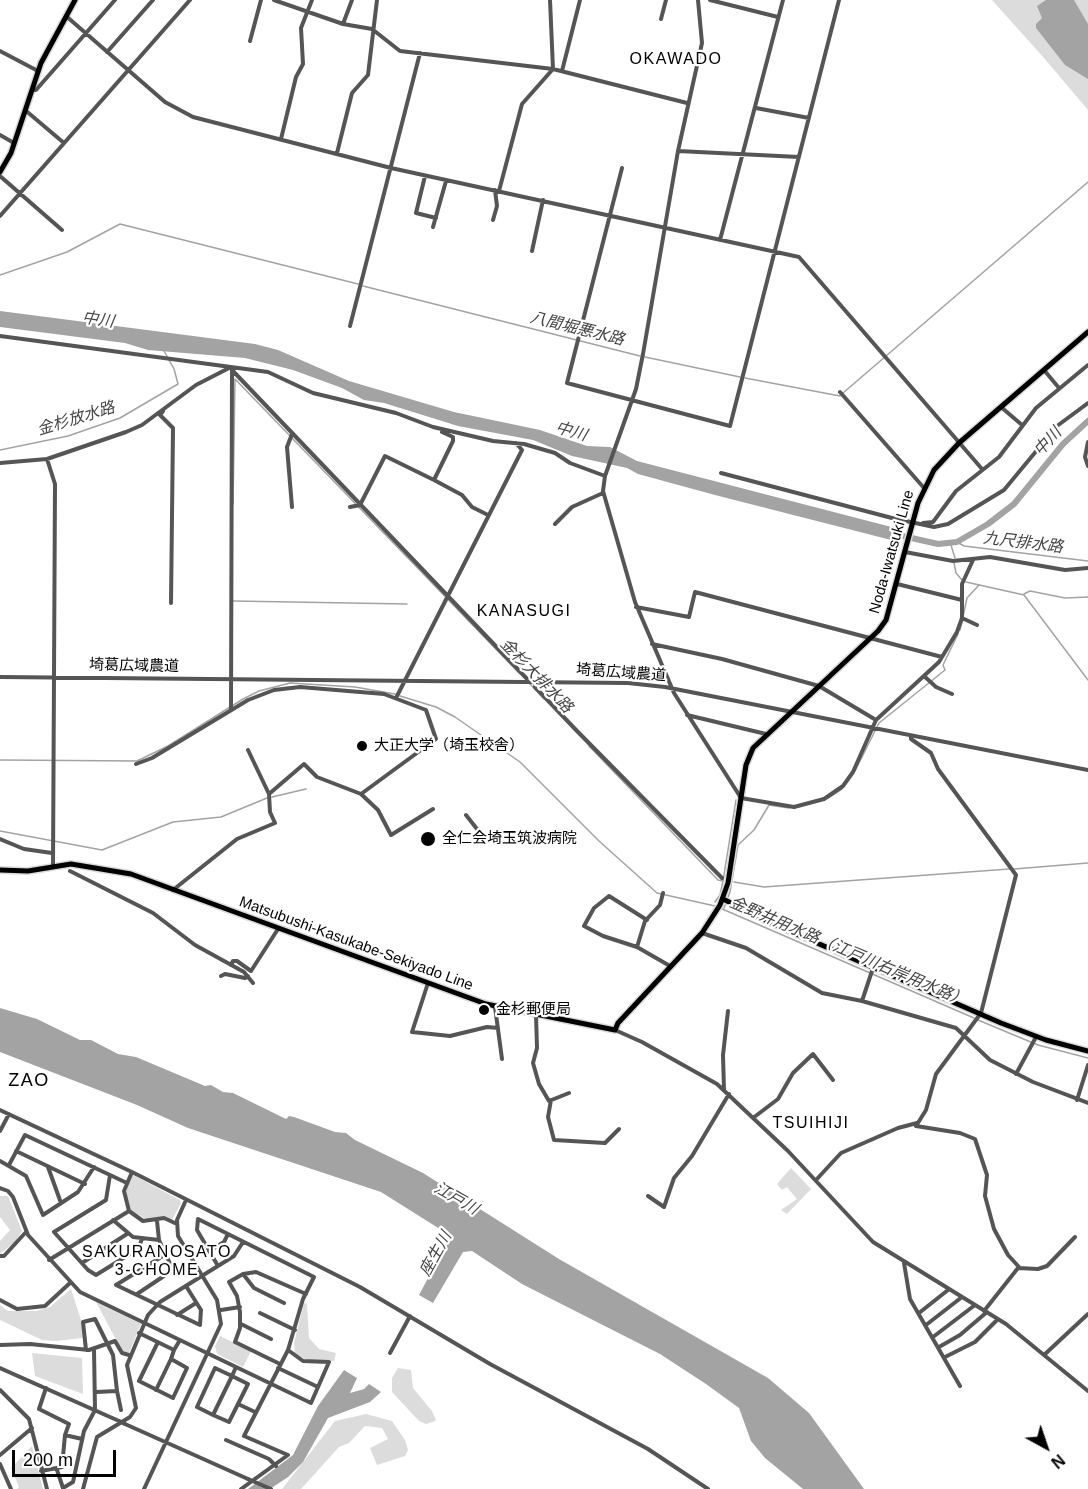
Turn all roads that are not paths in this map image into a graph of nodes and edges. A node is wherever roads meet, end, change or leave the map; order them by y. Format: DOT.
graph roads {
  1 [pos="75,0"];
  2 [pos="115,0"];
  3 [pos="153,0"];
  4 [pos="190,0"];
  5 [pos="261,0"];
  6 [pos="274,0"];
  7 [pos="312,0"];
  8 [pos="352,0"];
  9 [pos="377,0"];
  10 [pos="550,0"];
  11 [pos="580,0"];
  12 [pos="666,0"];
  13 [pos="698,0"];
  14 [pos="710,0"];
  15 [pos="783,0"];
  16 [pos="839,0"];
  17 [pos="308,12"];
  18 [pos="66,16"];
  19 [pos="778,17"];
  20 [pos="661,19"];
  21 [pos="343,24"];
  22 [pos="372,29"];
  23 [pos="86,33"];
  24 [pos="250,41"];
  25 [pos="0,51"];
  26 [pos="107,52"];
  27 [pos="420,53"];
  28 [pos="553,69"];
  29 [pos="128,70"];
  30 [pos="38,71"];
  31 [pos="562,71"];
  32 [pos="32,90"];
  33 [pos="687,103"];
  34 [pos="756,108"];
  35 [pos="25,110"];
  36 [pos="809,118"];
  37 [pos="0,136"];
  38 [pos="281,139"];
  39 [pos="14,143"];
  40 [pos="64,143"];
  41 [pos="678,151"];
  42 [pos="337,153"];
  43 [pos="743,155"];
  44 [pos="799,157"];
  45 [pos="391,168"];
  46 [pos="622,168"];
  47 [pos="0,174"];
  48 [pos="425,176"];
  49 [pos="446,181"];
  50 [pos="497,190"];
  51 [pos="20,193"];
  52 [pos="543,200"];
  53 [pos="611,215"];
  54 [pos="0,216"];
  55 [pos="436,218"];
  56 [pos="493,220"];
  57 [pos="433,227"];
  58 [pos="665,229"];
  59 [pos="62,230"];
  60 [pos="720,240"];
  61 [pos="532,251"];
  62 [pos="774,252"];
  63 [pos="350,326"];
  64 [pos="1087,333"];
  65 [pos="0,336"];
  66 [pos="1088,365"];
  67 [pos="232,368"];
  68 [pos="1043,370"];
  69 [pos="1059,388"];
  70 [pos="840,392"];
  71 [pos="632,400"];
  72 [pos="172,402"];
  73 [pos="1088,403"];
  74 [pos="1001,407"];
  75 [pos="1023,425"];
  76 [pos="433,428"];
  77 [pos="292,434"];
  78 [pos="1088,442"];
  79 [pos="516,443"];
  80 [pos="959,443"];
  81 [pos="47,459"];
  82 [pos="0,463"];
  83 [pos="1088,466"];
  84 [pos="982,469"];
  85 [pos="721,473"];
  86 [pos="606,475"];
  87 [pos="434,480"];
  88 [pos="924,488"];
  89 [pos="603,493"];
  90 [pos="360,505"];
  91 [pos="292,507"];
  92 [pos="350,507"];
  93 [pos="488,515"];
  94 [pos="914,523"];
  95 [pos="555,524"];
  96 [pos="905,551"];
  97 [pos="973,560"];
  98 [pos="1088,568"];
  99 [pos="897,584"];
  100 [pos="447,594"];
  101 [pos="962,600"];
  102 [pos="171,603"];
  103 [pos="636,607"];
  104 [pos="962,618"];
  105 [pos="977,625"];
  106 [pos="871,638"];
  107 [pos="652,644"];
  108 [pos="942,657"];
  109 [pos="0,676"];
  110 [pos="924,676"];
  111 [pos="53,677"];
  112 [pos="230,679"];
  113 [pos="404,681"];
  114 [pos="533,682"];
  115 [pos="819,686"];
  116 [pos="672,688"];
  117 [pos="952,694"];
  118 [pos="397,696"];
  119 [pos="230,709"];
  120 [pos="790,712"];
  121 [pos="687,715"];
  122 [pos="876,720"];
  123 [pos="872,728"];
  124 [pos="766,734"];
  125 [pos="911,736"];
  126 [pos="248,750"];
  127 [pos="136,764"];
  128 [pos="1088,770"];
  129 [pos="361,794"];
  130 [pos="269,796"];
  131 [pos="741,798"];
  132 [pos="433,809"];
  133 [pos="466,815"];
  134 [pos="484,838"];
  135 [pos="0,839"];
  136 [pos="52,853"];
  137 [pos="53,866"];
  138 [pos="0,870"];
  139 [pos="70,871"];
  140 [pos="722,878"];
  141 [pos="172,890"];
  142 [pos="663,895"];
  143 [pos="720,905"];
  144 [pos="647,920"];
  145 [pos="278,929"];
  146 [pos="702,933"];
  147 [pos="637,947"];
  148 [pos="231,965"];
  149 [pos="670,966"];
  150 [pos="873,968"];
  151 [pos="221,976"];
  152 [pos="248,976"];
  153 [pos="253,983"];
  154 [pos="428,983"];
  155 [pos="862,1001"];
  156 [pos="495,1007"];
  157 [pos="728,1011"];
  158 [pos="981,1013"];
  159 [pos="536,1015"];
  160 [pos="498,1028"];
  161 [pos="615,1030"];
  162 [pos="1036,1037"];
  163 [pos="965,1038"];
  164 [pos="1088,1051"];
  165 [pos="502,1059"];
  166 [pos="1088,1065"];
  167 [pos="1016,1074"];
  168 [pos="834,1080"];
  169 [pos="724,1090"];
  170 [pos="569,1093"];
  171 [pos="729,1094"];
  172 [pos="551,1100"];
  173 [pos="1077,1100"];
  174 [pos="1088,1103"];
  175 [pos="0,1110"];
  176 [pos="9,1114"];
  177 [pos="753,1118"];
  178 [pos="918,1123"];
  179 [pos="619,1129"];
  180 [pos="0,1131"];
  181 [pos="16,1151"];
  182 [pos="0,1161"];
  183 [pos="9,1165"];
  184 [pos="48,1167"];
  185 [pos="94,1167"];
  186 [pos="132,1172"];
  187 [pos="110,1175"];
  188 [pos="816,1180"];
  189 [pos="127,1183"];
  190 [pos="85,1184"];
  191 [pos="0,1188"];
  192 [pos="648,1196"];
  193 [pos="61,1203"];
  194 [pos="185,1203"];
  195 [pos="129,1210"];
  196 [pos="113,1220"];
  197 [pos="157,1221"];
  198 [pos="177,1224"];
  199 [pos="26,1232"];
  200 [pos="127,1234"];
  201 [pos="228,1234"];
  202 [pos="1075,1236"];
  203 [pos="142,1239"];
  204 [pos="159,1240"];
  205 [pos="243,1242"];
  206 [pos="68,1248"];
  207 [pos="209,1251"];
  208 [pos="166,1254"];
  209 [pos="0,1256"];
  210 [pos="49,1260"];
  211 [pos="82,1263"];
  212 [pos="904,1263"];
  213 [pos="218,1266"];
  214 [pos="1019,1267"];
  215 [pos="200,1272"];
  216 [pos="243,1274"];
  217 [pos="70,1283"];
  218 [pos="186,1286"];
  219 [pos="948,1290"];
  220 [pos="306,1294"];
  221 [pos="136,1295"];
  222 [pos="962,1297"];
  223 [pos="0,1300"];
  224 [pos="196,1303"];
  225 [pos="284,1304"];
  226 [pos="157,1305"];
  227 [pos="975,1305"];
  228 [pos="240,1307"];
  229 [pos="221,1311"];
  230 [pos="986,1311"];
  231 [pos="260,1313"];
  232 [pos="919,1313"];
  233 [pos="177,1314"];
  234 [pos="1088,1314"];
  235 [pos="410,1317"];
  236 [pos="998,1319"];
  237 [pos="144,1323"];
  238 [pos="240,1324"];
  239 [pos="926,1325"];
  240 [pos="295,1329"];
  241 [pos="139,1334"];
  242 [pos="933,1337"];
  243 [pos="271,1339"];
  244 [pos="180,1340"];
  245 [pos="158,1342"];
  246 [pos="109,1344"];
  247 [pos="0,1345"];
  248 [pos="939,1347"];
  249 [pos="94,1349"];
  250 [pos="86,1350"];
  251 [pos="174,1350"];
  252 [pos="288,1350"];
  253 [pos="390,1353"];
  254 [pos="208,1354"];
  255 [pos="129,1355"];
  256 [pos="1044,1355"];
  257 [pos="945,1357"];
  258 [pos="171,1359"];
  259 [pos="279,1366"];
  260 [pos="236,1367"];
  261 [pos="0,1368"];
  262 [pos="232,1376"];
  263 [pos="269,1383"];
  264 [pos="960,1386"];
  265 [pos="318,1387"];
  266 [pos="46,1388"];
  267 [pos="0,1390"];
  268 [pos="156,1390"];
  269 [pos="1088,1391"];
  270 [pos="96,1392"];
  271 [pos="117,1392"];
  272 [pos="238,1404"];
  273 [pos="95,1410"];
  274 [pos="121,1410"];
  275 [pos="255,1412"];
  276 [pos="213,1415"];
  277 [pos="33,1428"];
  278 [pos="65,1435"];
  279 [pos="82,1439"];
  280 [pos="226,1440"];
  281 [pos="166,1442"];
  282 [pos="0,1455"];
  283 [pos="0,1464"];
  284 [pos="276,1466"];
  285 [pos="57,1470"];
  286 [pos="42,1472"];
  287 [pos="702,1484"];
  288 [pos="11,1489"];
  289 [pos="47,1489"];
  290 [pos="83,1489"];
  291 [pos="144,1489"];
  292 [pos="241,1489"];
  293 [pos="272,1489"];
  294 [pos="699,1489"];
  295 [pos="708,1489"];
  1 -- 18 [label="main road"];
  2 -- 23 [label="street"];
  3 -- 26 [label="street"];
  4 -- 29 [label="street"];
  5 -- 24 [label="street"];
  6 -- 17 [label="street"];
  7 -- 17 [label="street"];
  8 -- 21 [label="street"];
  9 -- 22 [label="street"];
  10 -- 28 [label="street"];
  11 -- 31 [label="street"];
  12 -- 20 [label="street"];
  13 -- 33 [label="street"];
  14 -- 19 [label="street"];
  15 -- 19 [label="street"];
  16 -- 36 [label="street"];
  17 -- 21 [label="street"];
  17 -- 38 [label="street"];
  18 -- 23 [label="street"];
  18 -- 30 [label="main road"];
  19 -- 34 [label="street"];
  21 -- 22 [label="street"];
  22 -- 27 [label="street"];
  22 -- 42 [label="street"];
  23 -- 26 [label="street"];
  23 -- 32 [label="street"];
  25 -- 30 [label="street"];
  26 -- 29 [label="street"];
  27 -- 28 [label="street"];
  27 -- 45 [label="street"];
  28 -- 31 [label="street"];
  28 -- 50 [label="street"];
  29 -- 38 [label="street"];
  29 -- 40 [label="street"];
  30 -- 32 [label="main road"];
  31 -- 33 [label="street"];
  32 -- 35 [label="main road"];
  33 -- 41 [label="street"];
  34 -- 36 [label="street"];
  34 -- 43 [label="street"];
  35 -- 39 [label="main road"];
  35 -- 40 [label="street"];
  36 -- 44 [label="street"];
  37 -- 39 [label="street"];
  38 -- 42 [label="street"];
  39 -- 47 [label="main road"];
  40 -- 51 [label="street"];
  41 -- 43 [label="street"];
  41 -- 58 [label="street"];
  42 -- 45 [label="street"];
  43 -- 44 [label="street"];
  43 -- 60 [label="street"];
  44 -- 62 [label="street"];
  45 -- 48 [label="street"];
  45 -- 63 [label="street"];
  46 -- 53 [label="street"];
  47 -- 51 [label="street"];
  48 -- 49 [label="street"];
  48 -- 55 [label="street"];
  49 -- 50 [label="street"];
  49 -- 55 [label="street"];
  50 -- 52 [label="street"];
  50 -- 56 [label="street"];
  51 -- 54 [label="street"];
  51 -- 59 [label="street"];
  52 -- 53 [label="street"];
  52 -- 61 [label="street"];
  53 -- 58 [label="street"];
  53 -- 71 [label="street"];
  55 -- 57 [label="street"];
  58 -- 60 [label="street"];
  58 -- 71 [label="street"];
  60 -- 62 [label="street"];
  62 -- 71 [label="street"];
  62 -- 80 [label="street"];
  64 -- 68 [label="main road, Noda-Iwatsuki Line"];
  65 -- 67 [label="street"];
  66 -- 69 [label="street"];
  67 -- 72 [label="street"];
  67 -- 76 [label="street"];
  67 -- 77 [label="street"];
  67 -- 112 [label="street"];
  68 -- 69 [label="street"];
  68 -- 74 [label="main road, Noda-Iwatsuki Line"];
  69 -- 75 [label="street"];
  70 -- 88 [label="street"];
  71 -- 86 [label="street"];
  72 -- 81 [label="street"];
  72 -- 102 [label="street"];
  73 -- 94 [label="street"];
  74 -- 75 [label="street"];
  74 -- 80 [label="main road, Noda-Iwatsuki Line"];
  75 -- 84 [label="street"];
  76 -- 79 [label="street"];
  76 -- 87 [label="street"];
  77 -- 90 [label="street"];
  77 -- 91 [label="street"];
  78 -- 83 [label="street"];
  79 -- 86 [label="street"];
  79 -- 93 [label="street"];
  80 -- 84 [label="street"];
  80 -- 88 [label="main road, Noda-Iwatsuki Line"];
  81 -- 82 [label="street"];
  81 -- 111 [label="street"];
  84 -- 94 [label="street"];
  85 -- 94 [label="street"];
  86 -- 89 [label="street"];
  87 -- 90 [label="street"];
  87 -- 93 [label="street"];
  88 -- 94 [label="main road, Noda-Iwatsuki Line"];
  89 -- 95 [label="street"];
  89 -- 103 [label="street"];
  90 -- 92 [label="street"];
  90 -- 100 [label="street"];
  93 -- 100 [label="street"];
  94 -- 96 [label="main road, Noda-Iwatsuki Line"];
  96 -- 97 [label="street"];
  96 -- 99 [label="main road, Noda-Iwatsuki Line"];
  97 -- 98 [label="street"];
  97 -- 101 [label="street"];
  99 -- 101 [label="street"];
  99 -- 106 [label="main road, Noda-Iwatsuki Line"];
  100 -- 113 [label="street"];
  100 -- 114 [label="street"];
  101 -- 104 [label="street"];
  103 -- 106 [label="street"];
  103 -- 107 [label="street"];
  104 -- 105 [label="street"];
  104 -- 108 [label="street"];
  106 -- 108 [label="street"];
  106 -- 115 [label="main road, Noda-Iwatsuki Line"];
  107 -- 115 [label="street"];
  107 -- 116 [label="street"];
  108 -- 110 [label="street"];
  109 -- 111 [label="street, 埼葛広域農道"];
  110 -- 117 [label="street"];
  110 -- 122 [label="street"];
  111 -- 112 [label="street, 埼葛広域農道"];
  111 -- 136 [label="street"];
  112 -- 113 [label="street, 埼葛広域農道"];
  112 -- 119 [label="street"];
  113 -- 114 [label="street, 埼葛広域農道"];
  113 -- 118 [label="street"];
  114 -- 116 [label="street, 埼葛広域農道"];
  114 -- 140 [label="street"];
  115 -- 120 [label="main road, Noda-Iwatsuki Line"];
  115 -- 122 [label="street"];
  116 -- 120 [label="street, 埼葛広域農道"];
  116 -- 121 [label="street"];
  118 -- 119 [label="street"];
  118 -- 129 [label="street"];
  119 -- 127 [label="street"];
  120 -- 123 [label="street, 埼葛広域農道"];
  120 -- 124 [label="main road, Noda-Iwatsuki Line"];
  121 -- 124 [label="street"];
  121 -- 131 [label="street"];
  122 -- 123 [label="street"];
  123 -- 125 [label="street, 埼葛広域農道"];
  123 -- 131 [label="street"];
  124 -- 131 [label="main road, Noda-Iwatsuki Line"];
  125 -- 128 [label="street, 埼葛広域農道"];
  125 -- 158 [label="street"];
  126 -- 130 [label="street"];
  129 -- 130 [label="street"];
  129 -- 132 [label="street"];
  130 -- 141 [label="street"];
  131 -- 143 [label="main road, Noda-Iwatsuki Line"];
  133 -- 134 [label="street"];
  135 -- 136 [label="street"];
  136 -- 137 [label="street"];
  137 -- 138 [label="main road, Matsubushi-Kasukabe-Sekiyado Line"];
  137 -- 141 [label="main road, Matsubushi-Kasukabe-Sekiyado Line"];
  139 -- 148 [label="street"];
  141 -- 145 [label="main road, Matsubushi-Kasukabe-Sekiyado Line"];
  142 -- 144 [label="street"];
  143 -- 146 [label="main road"];
  143 -- 150 [label="main road"];
  144 -- 147 [label="street"];
  144 -- 147 [label="street"];
  145 -- 148 [label="street"];
  145 -- 154 [label="main road, Matsubushi-Kasukabe-Sekiyado Line"];
  146 -- 149 [label="main road"];
  146 -- 155 [label="street"];
  147 -- 149 [label="street"];
  148 -- 152 [label="street"];
  149 -- 161 [label="main road"];
  150 -- 155 [label="street"];
  150 -- 158 [label="main road"];
  151 -- 152 [label="street"];
  152 -- 153 [label="street"];
  154 -- 156 [label="main road, Matsubushi-Kasukabe-Sekiyado Line"];
  154 -- 160 [label="street"];
  155 -- 163 [label="street"];
  156 -- 159 [label="main road, Matsubushi-Kasukabe-Sekiyado Line"];
  156 -- 160 [label="street"];
  157 -- 169 [label="street"];
  158 -- 162 [label="main road"];
  158 -- 163 [label="street"];
  159 -- 161 [label="main road, Matsubushi-Kasukabe-Sekiyado Line"];
  159 -- 172 [label="street"];
  160 -- 165 [label="street"];
  161 -- 169 [label="street"];
  162 -- 164 [label="main road"];
  162 -- 167 [label="street"];
  163 -- 167 [label="street"];
  163 -- 178 [label="street"];
  166 -- 173 [label="street"];
  167 -- 173 [label="street"];
  168 -- 177 [label="street"];
  169 -- 171 [label="street"];
  170 -- 172 [label="street"];
  171 -- 177 [label="street"];
  171 -- 192 [label="street"];
  172 -- 179 [label="street"];
  173 -- 174 [label="street"];
  175 -- 176 [label="street"];
  176 -- 180 [label="street"];
  176 -- 186 [label="street"];
  177 -- 188 [label="street"];
  178 -- 188 [label="street"];
  178 -- 214 [label="street"];
  181 -- 183 [label="street"];
  181 -- 184 [label="street"];
  181 -- 185 [label="street"];
  182 -- 183 [label="street"];
  183 -- 193 [label="street"];
  184 -- 190 [label="street"];
  184 -- 193 [label="street"];
  185 -- 187 [label="street"];
  185 -- 190 [label="street"];
  186 -- 189 [label="street"];
  186 -- 194 [label="street"];
  187 -- 189 [label="street"];
  187 -- 206 [label="street"];
  188 -- 212 [label="street"];
  189 -- 195 [label="street"];
  190 -- 193 [label="street"];
  191 -- 199 [label="street"];
  194 -- 198 [label="street"];
  194 -- 235 [label="street"];
  195 -- 196 [label="street"];
  195 -- 197 [label="street"];
  196 -- 200 [label="street"];
  196 -- 206 [label="street"];
  197 -- 198 [label="street"];
  197 -- 204 [label="street"];
  198 -- 215 [label="street"];
  199 -- 209 [label="street"];
  199 -- 210 [label="street"];
  200 -- 203 [label="street"];
  200 -- 211 [label="street"];
  201 -- 205 [label="street"];
  201 -- 207 [label="street"];
  201 -- 207 [label="street"];
  202 -- 214 [label="street"];
  203 -- 204 [label="street"];
  203 -- 211 [label="street"];
  204 -- 208 [label="street"];
  205 -- 213 [label="street"];
  205 -- 220 [label="street"];
  206 -- 210 [label="street"];
  206 -- 211 [label="street"];
  207 -- 213 [label="street"];
  208 -- 221 [label="street"];
  208 -- 221 [label="street"];
  210 -- 217 [label="street"];
  212 -- 219 [label="street"];
  212 -- 232 [label="street"];
  213 -- 215 [label="street"];
  214 -- 230 [label="street"];
  215 -- 218 [label="street"];
  215 -- 229 [label="street"];
  216 -- 220 [label="street"];
  216 -- 225 [label="street"];
  216 -- 228 [label="street"];
  217 -- 223 [label="street"];
  217 -- 237 [label="street"];
  218 -- 224 [label="street"];
  218 -- 226 [label="street"];
  219 -- 222 [label="street"];
  219 -- 232 [label="street"];
  220 -- 240 [label="street"];
  221 -- 226 [label="street"];
  222 -- 227 [label="street"];
  222 -- 239 [label="street"];
  224 -- 233 [label="street"];
  224 -- 233 [label="street"];
  226 -- 233 [label="street"];
  226 -- 237 [label="street"];
  227 -- 230 [label="street"];
  227 -- 242 [label="street"];
  228 -- 229 [label="street"];
  228 -- 238 [label="street"];
  229 -- 254 [label="street"];
  230 -- 236 [label="street"];
  230 -- 248 [label="street"];
  231 -- 240 [label="street"];
  232 -- 239 [label="street"];
  234 -- 256 [label="street"];
  235 -- 253 [label="street"];
  235 -- 287 [label="street"];
  236 -- 256 [label="street"];
  236 -- 257 [label="street"];
  237 -- 241 [label="street"];
  237 -- 244 [label="street"];
  238 -- 243 [label="street"];
  238 -- 259 [label="street"];
  239 -- 242 [label="street"];
  240 -- 252 [label="street"];
  241 -- 245 [label="street"];
  241 -- 255 [label="street"];
  242 -- 248 [label="street"];
  244 -- 251 [label="street"];
  244 -- 254 [label="street"];
  245 -- 251 [label="street"];
  245 -- 268 [label="street"];
  246 -- 249 [label="street"];
  246 -- 250 [label="street"];
  246 -- 255 [label="street"];
  246 -- 271 [label="street"];
  247 -- 250 [label="street"];
  248 -- 257 [label="street"];
  249 -- 250 [label="street"];
  249 -- 270 [label="street"];
  251 -- 258 [label="street"];
  252 -- 259 [label="street"];
  252 -- 265 [label="street"];
  254 -- 260 [label="street"];
  254 -- 281 [label="street"];
  255 -- 290 [label="street"];
  256 -- 269 [label="street"];
  257 -- 264 [label="street"];
  258 -- 268 [label="street"];
  258 -- 268 [label="street"];
  259 -- 263 [label="street"];
  259 -- 265 [label="street"];
  260 -- 262 [label="street"];
  260 -- 263 [label="street"];
  261 -- 266 [label="street"];
  262 -- 272 [label="street"];
  262 -- 276 [label="street"];
  262 -- 276 [label="street"];
  263 -- 265 [label="street"];
  263 -- 275 [label="street"];
  266 -- 273 [label="street"];
  266 -- 278 [label="street"];
  267 -- 277 [label="street"];
  270 -- 271 [label="street"];
  270 -- 273 [label="street"];
  271 -- 274 [label="street"];
  272 -- 275 [label="street"];
  272 -- 276 [label="street"];
  273 -- 279 [label="street"];
  273 -- 281 [label="street, bridge"];
  275 -- 284 [label="street"];
  277 -- 282 [label="street"];
  277 -- 286 [label="street"];
  278 -- 279 [label="street"];
  278 -- 285 [label="street"];
  279 -- 285 [label="street"];
  280 -- 284 [label="street"];
  281 -- 291 [label="street"];
  281 -- 293 [label="street, bridge"];
  283 -- 288 [label="street"];
  284 -- 292 [label="street"];
  285 -- 286 [label="street"];
  286 -- 289 [label="street"];
  287 -- 294 [label="street"];
  287 -- 295 [label="street"];
}
